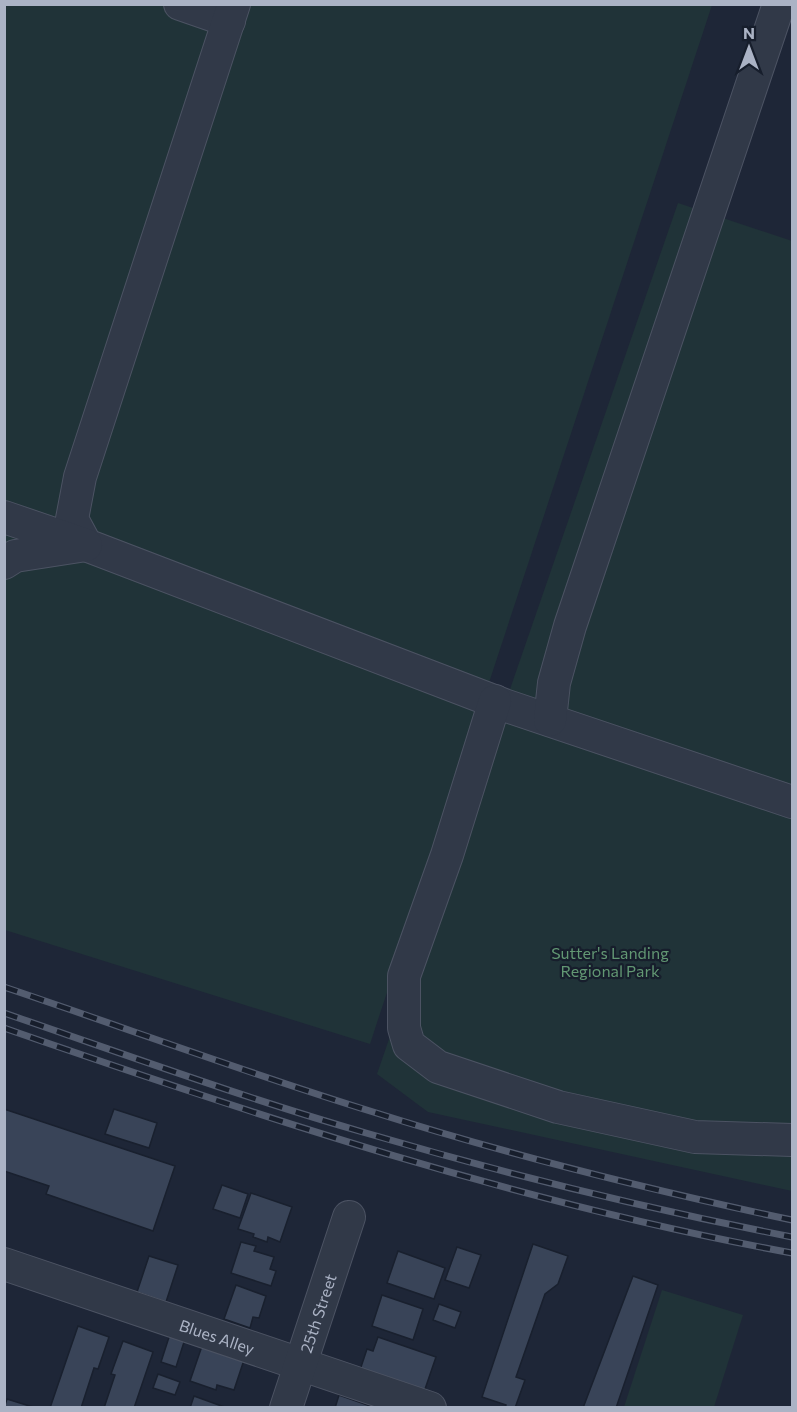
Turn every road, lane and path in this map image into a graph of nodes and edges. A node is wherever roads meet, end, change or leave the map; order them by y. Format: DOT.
graph roads {
  1 [pos="180,4"];
  2 [pos="778,4"];
  3 [pos="232,13"];
  4 [pos="4,517"];
  5 [pos="86,545"];
  6 [pos="4,563"];
  7 [pos="495,701"];
  8 [pos="550,720"];
  9 [pos="792,802"];
  10 [pos="792,1140"];
  11 [pos="349,1217"];
  12 [pos="4,1264"];
  13 [pos="301,1364"];
  14 [pos="286,1407"];
  15 [pos="430,1407"];
  1 -- 3 [label="street"];
  2 -- 8 [label="street"];
  3 -- 5 [label="street"];
  4 -- 5 [label="street"];
  5 -- 6 [label="street"];
  5 -- 7 [label="street"];
  7 -- 8 [label="street"];
  7 -- 10 [label="street"];
  8 -- 9 [label="street"];
  11 -- 13 [label="street, 25th Street"];
  12 -- 13 [label="street, Blues Alley"];
  13 -- 14 [label="street, 25th Street"];
  13 -- 15 [label="street, Blues Alley"];
}
